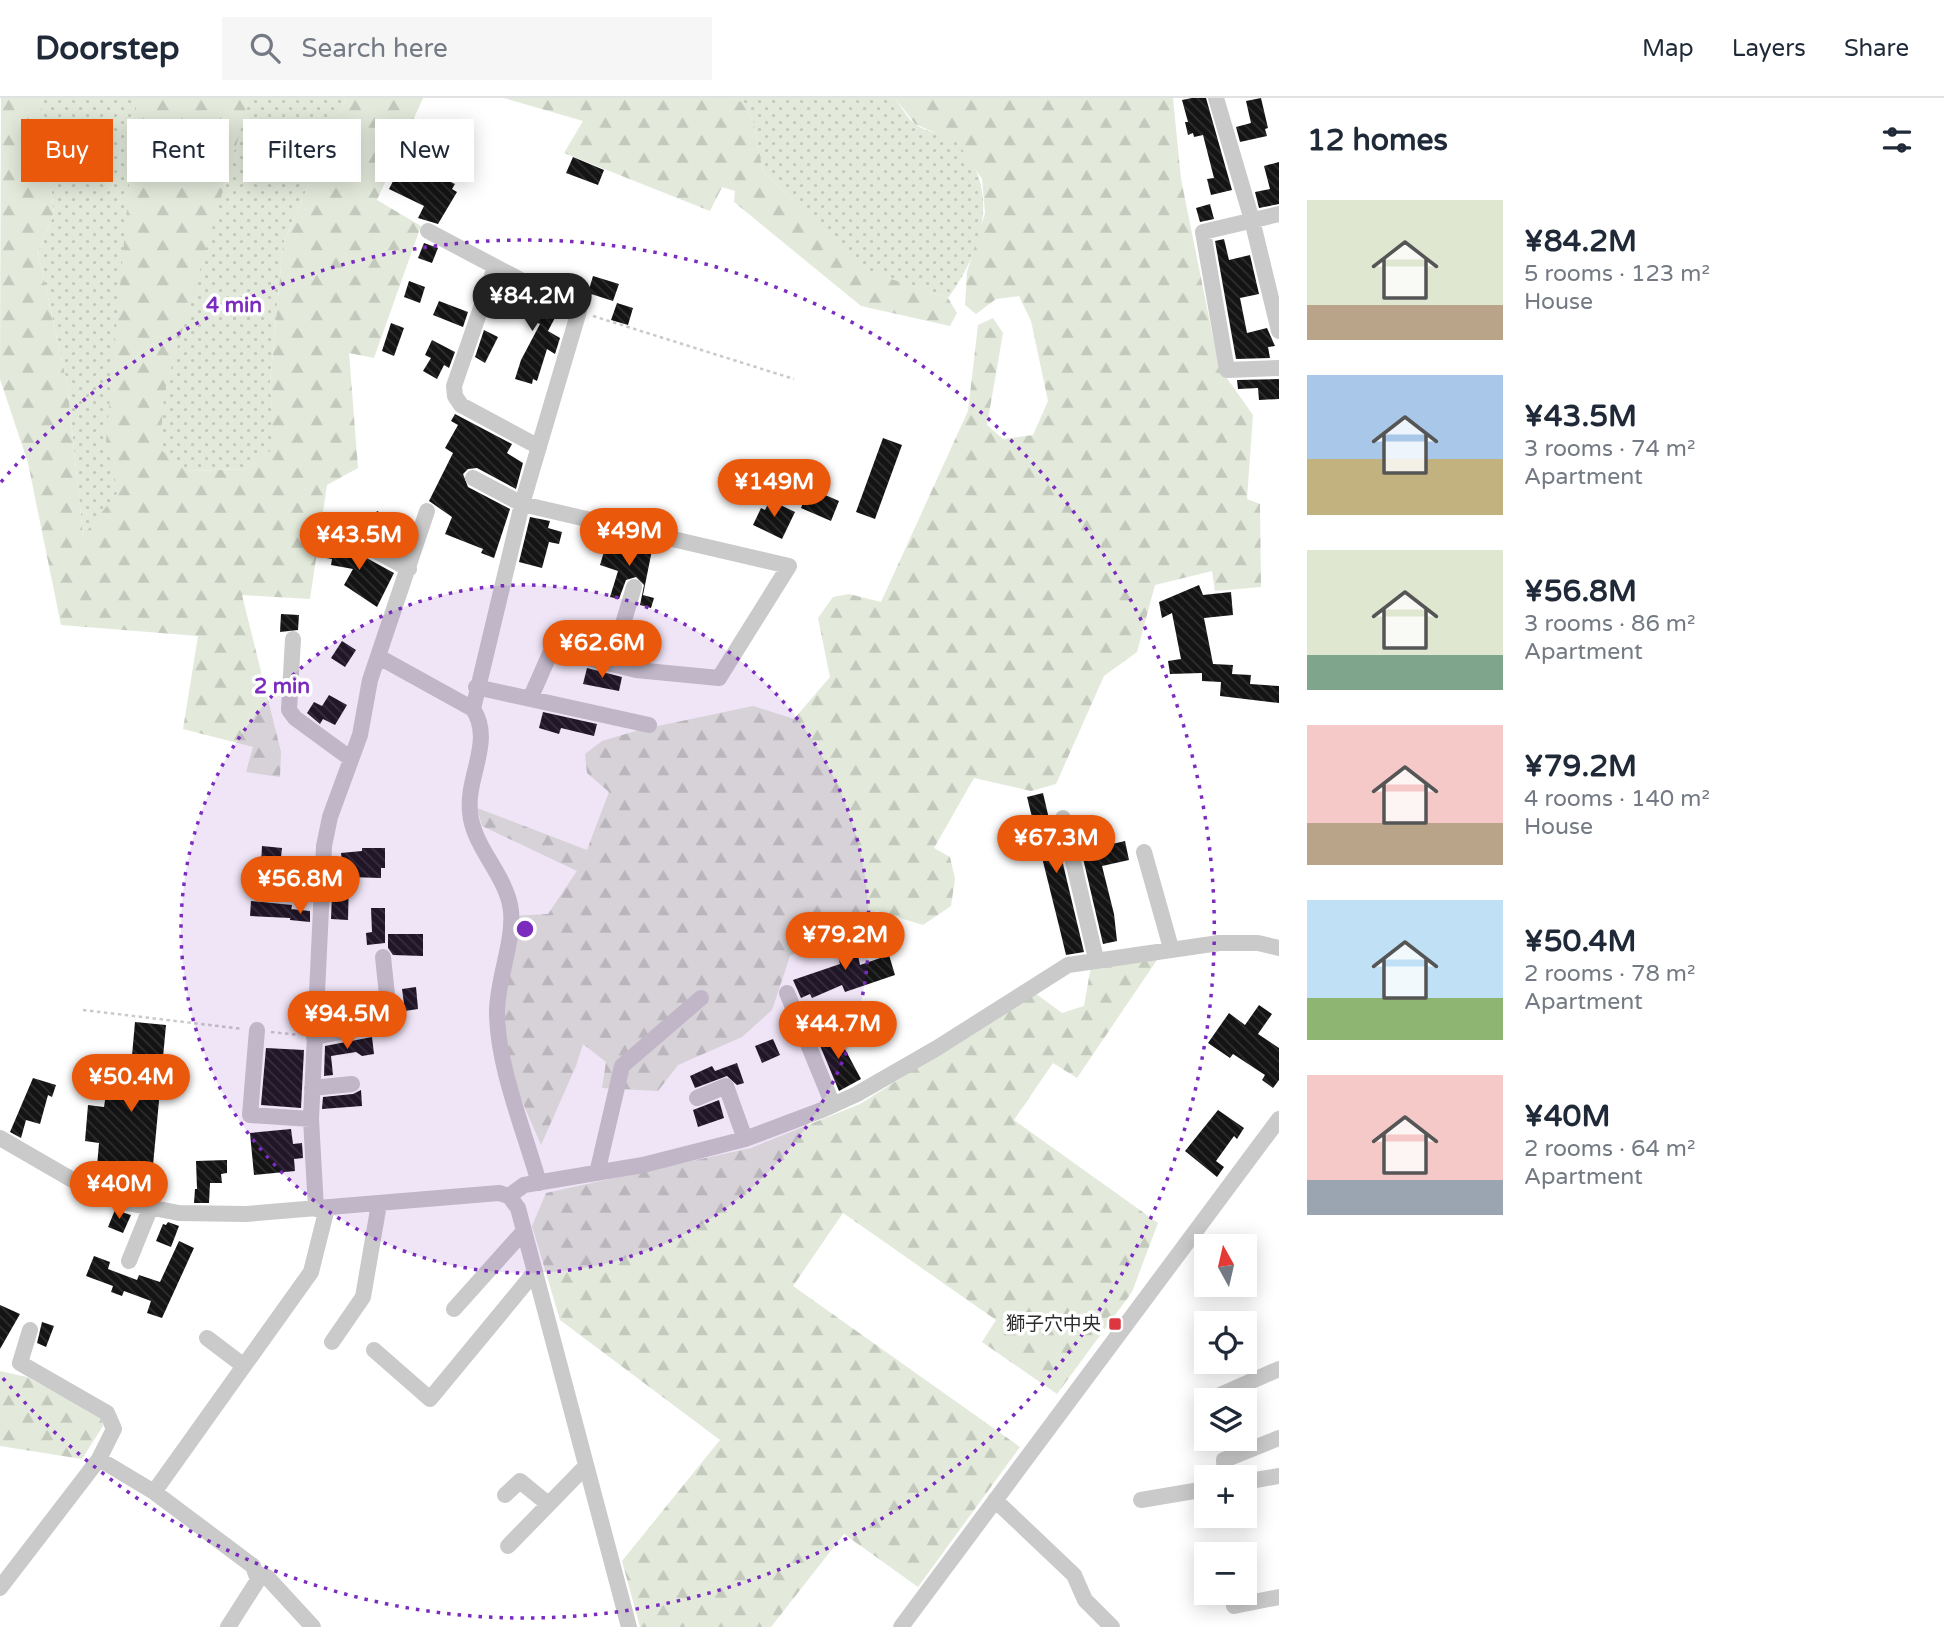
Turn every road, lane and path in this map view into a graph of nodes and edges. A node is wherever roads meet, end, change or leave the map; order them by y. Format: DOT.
graph roads {
  1 [pos="1216,98"];
  2 [pos="1279,214"];
  3 [pos="1252,220"];
  4 [pos="428,231"];
  5 [pos="495,267"];
  6 [pos="579,311"];
  7 [pos="1279,331"];
  8 [pos="1279,368"];
  9 [pos="794,379"];
  10 [pos="539,447"];
  11 [pos="473,478"];
  12 [pos="522,505"];
  13 [pos="427,511"];
  14 [pos="335,529"];
  15 [pos="410,569"];
  16 [pos="634,587"];
  17 [pos="293,639"];
  18 [pos="379,657"];
  19 [pos="611,664"];
  20 [pos="476,687"];
  21 [pos="530,699"];
  22 [pos="472,709"];
  23 [pos="649,724"];
  24 [pos="351,759"];
  25 [pos="1063,818"];
  26 [pos="1144,852"];
  27 [pos="1171,948"];
  28 [pos="1279,948"];
  29 [pos="383,957"];
  30 [pos="1096,959"];
  31 [pos="787,993"];
  32 [pos="701,998"];
  33 [pos="83,1010"];
  34 [pos="257,1030"];
  35 [pos="314,1037"];
  36 [pos="352,1084"];
  37 [pos="312,1088"];
  38 [pos="697,1098"];
  39 [pos="833,1105"];
  40 [pos="311,1119"];
  41 [pos="1279,1119"];
  42 [pos="0,1138"];
  43 [pos="745,1139"];
  44 [pos="597,1173"];
  45 [pos="539,1183"];
  46 [pos="509,1196"];
  47 [pos="379,1204"];
  48 [pos="150,1209"];
  49 [pos="322,1209"];
  50 [pos="524,1231"];
  51 [pos="129,1261"];
  52 [pos="534,1273"];
  53 [pos="453,1309"];
  54 [pos="30,1330"];
  55 [pos="206,1338"];
  56 [pos="332,1342"];
  57 [pos="374,1350"];
  58 [pos="244,1366"];
  59 [pos="1279,1369"];
  60 [pos="1236,1388"];
  61 [pos="1279,1438"];
  62 [pos="99,1459"];
  63 [pos="1224,1465"];
  64 [pos="585,1467"];
  65 [pos="1279,1476"];
  66 [pos="1257,1480"];
  67 [pos="1194,1491"];
  68 [pos="154,1492"];
  69 [pos="505,1495"];
  70 [pos="995,1500"];
  71 [pos="1141,1500"];
  72 [pos="548,1504"];
  73 [pos="508,1546"];
  74 [pos="256,1573"];
  75 [pos="0,1588"];
  76 [pos="1279,1598"];
  77 [pos="1234,1606"];
  78 [pos="228,1627"];
  79 [pos="313,1627"];
  80 [pos="629,1627"];
  81 [pos="901,1627"];
  82 [pos="1112,1627"];
  1 -- 3 [label="street"];
  2 -- 3 [label="street"];
  3 -- 7 [label="street"];
  3 -- 8 [label="street"];
  4 -- 5 [label="street"];
  5 -- 6 [label="street"];
  5 -- 10 [label="street"];
  6 -- 9 [label="path"];
  6 -- 10 [label="street"];
  10 -- 12 [label="street"];
  11 -- 12 [label="street"];
  12 -- 19 [label="street"];
  12 -- 20 [label="street"];
  13 -- 15 [label="street"];
  14 -- 15 [label="street"];
  15 -- 18 [label="street"];
  16 -- 19 [label="street"];
  17 -- 24 [label="street"];
  18 -- 22 [label="street"];
  18 -- 24 [label="street"];
  19 -- 21 [label="street"];
  20 -- 21 [label="street"];
  20 -- 22 [label="street"];
  21 -- 23 [label="street"];
  22 -- 45 [label="street"];
  24 -- 35 [label="street"];
  25 -- 30 [label="street"];
  26 -- 27 [label="street"];
  27 -- 28 [label="street"];
  27 -- 30 [label="street"];
  29 -- 35 [label="street"];
  30 -- 39 [label="street"];
  31 -- 39 [label="street"];
  32 -- 44 [label="street"];
  33 -- 34 [label="path"];
  34 -- 35 [label="path"];
  34 -- 40 [label="street"];
  35 -- 37 [label="street"];
  36 -- 37 [label="street"];
  37 -- 40 [label="street"];
  38 -- 43 [label="street"];
  39 -- 43 [label="street"];
  40 -- 49 [label="street"];
  41 -- 70 [label="street"];
  42 -- 48 [label="street"];
  43 -- 44 [label="street"];
  44 -- 45 [label="street"];
  45 -- 46 [label="street"];
  46 -- 47 [label="street"];
  46 -- 50 [label="street"];
  47 -- 49 [label="street"];
  47 -- 56 [label="street"];
  48 -- 49 [label="street"];
  48 -- 51 [label="street"];
  49 -- 58 [label="street"];
  50 -- 52 [label="street"];
  50 -- 53 [label="street"];
  52 -- 57 [label="street"];
  52 -- 64 [label="street"];
  54 -- 62 [label="street"];
  55 -- 58 [label="street"];
  58 -- 68 [label="street"];
  59 -- 60 [label="street"];
  61 -- 63 [label="street"];
  62 -- 68 [label="street"];
  62 -- 75 [label="street"];
  64 -- 72 [label="street"];
  64 -- 80 [label="street"];
  65 -- 66 [label="street"];
  67 -- 71 [label="street"];
  68 -- 74 [label="street"];
  69 -- 72 [label="street"];
  70 -- 81 [label="street"];
  70 -- 82 [label="street"];
  72 -- 73 [label="street"];
  74 -- 78 [label="street"];
  74 -- 79 [label="street"];
  76 -- 77 [label="street"];
}
